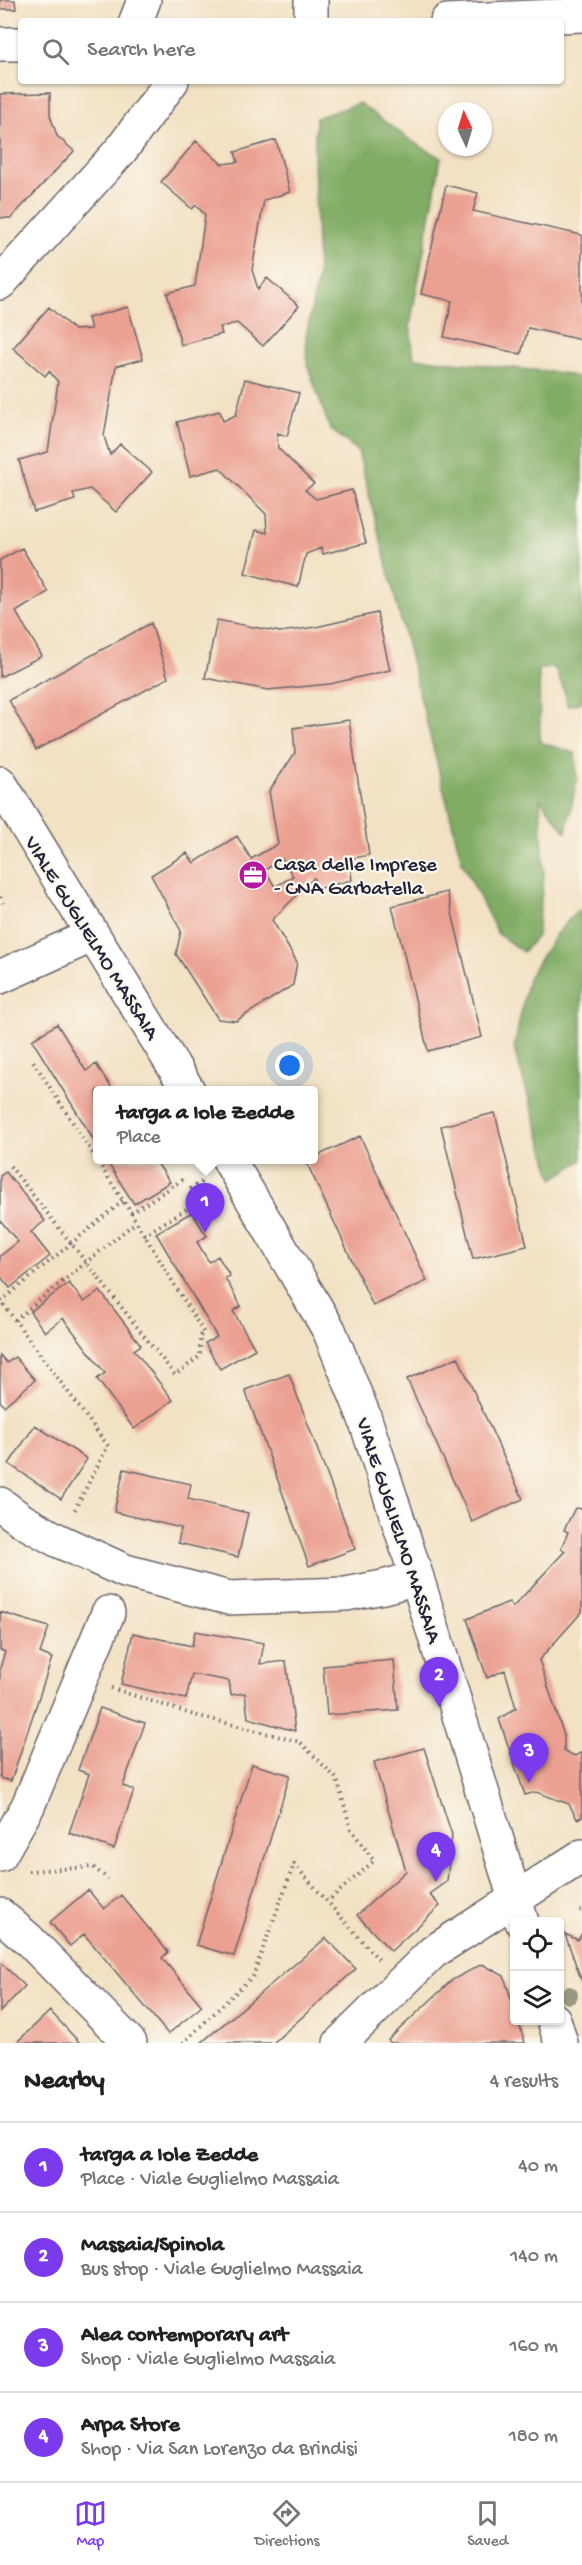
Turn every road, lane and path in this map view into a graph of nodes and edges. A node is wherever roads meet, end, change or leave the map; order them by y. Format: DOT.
graph roads {
  1 [pos="144,0"];
  2 [pos="582,15"];
  3 [pos="137,18"];
  4 [pos="514,18"];
  5 [pos="18,44"];
  6 [pos="0,45"];
  7 [pos="170,84"];
  8 [pos="0,283"];
  9 [pos="0,783"];
  10 [pos="0,897"];
  11 [pos="3,903"];
  12 [pos="91,936"];
  13 [pos="0,977"];
  14 [pos="31,1058"];
  15 [pos="185,1086"];
  16 [pos="93,1154"];
  17 [pos="99,1164"];
  18 [pos="231,1164"];
  19 [pos="10,1166"];
  20 [pos="184,1179"];
  21 [pos="199,1184"];
  22 [pos="190,1189"];
  23 [pos="123,1201"];
  24 [pos="198,1202"];
  25 [pos="131,1213"];
  26 [pos="136,1222"];
  27 [pos="144,1235"];
  28 [pos="71,1243"];
  29 [pos="84,1262"];
  30 [pos="0,1300"];
  31 [pos="15,1320"];
  32 [pos="0,1504"];
  33 [pos="76,1508"];
  34 [pos="417,1578"];
  35 [pos="108,1613"];
  36 [pos="80,1678"];
  37 [pos="582,1856"];
  38 [pos="8,1863"];
  39 [pos="108,1879"];
  40 [pos="328,1901"];
  41 [pos="518,1910"];
  42 [pos="0,1915"];
  43 [pos="380,1961"];
  44 [pos="556,2025"];
  45 [pos="130,2043"];
  46 [pos="183,2043"];
  47 [pos="340,2043"];
  48 [pos="561,2043"];
  1 -- 3 [label="street"];
  2 -- 4 [label="street"];
  5 -- 6 [label="street"];
  7 -- 8 [label="street"];
  9 -- 12 [label="street, VIALE GUGLIELMO MASSAIA"];
  10 -- 11 [label="path"];
  12 -- 13 [label="street"];
  12 -- 15 [label="street, VIALE GUGLIELMO MASSAIA"];
  14 -- 16 [label="path"];
  17 -- 23 [label="path"];
  18 -- 34 [label="street, VIALE GUGLIELMO MASSAIA"];
  19 -- 28 [label="path"];
  20 -- 25 [label="path"];
  21 -- 22 [label="path"];
  23 -- 25 [label="path"];
  23 -- 28 [label="path"];
  24 -- 27 [label="path"];
  25 -- 26 [label="path"];
  26 -- 27 [label="path"];
  26 -- 29 [label="path"];
  27 -- 29 [label="path"];
  28 -- 29 [label="path"];
  28 -- 30 [label="path"];
  29 -- 31 [label="path"];
  30 -- 31 [label="path"];
  31 -- 33 [label="path"];
  32 -- 34 [label="street"];
  34 -- 41 [label="street, VIALE GUGLIELMO MASSAIA"];
  35 -- 36 [label="street"];
  36 -- 38 [label="street"];
  36 -- 40 [label="path"];
  37 -- 41 [label="street"];
  38 -- 39 [label="path"];
  40 -- 43 [label="path"];
  40 -- 46 [label="path"];
  41 -- 47 [label="street"];
  42 -- 45 [label="street"];
  44 -- 48 [label="street"];
}
